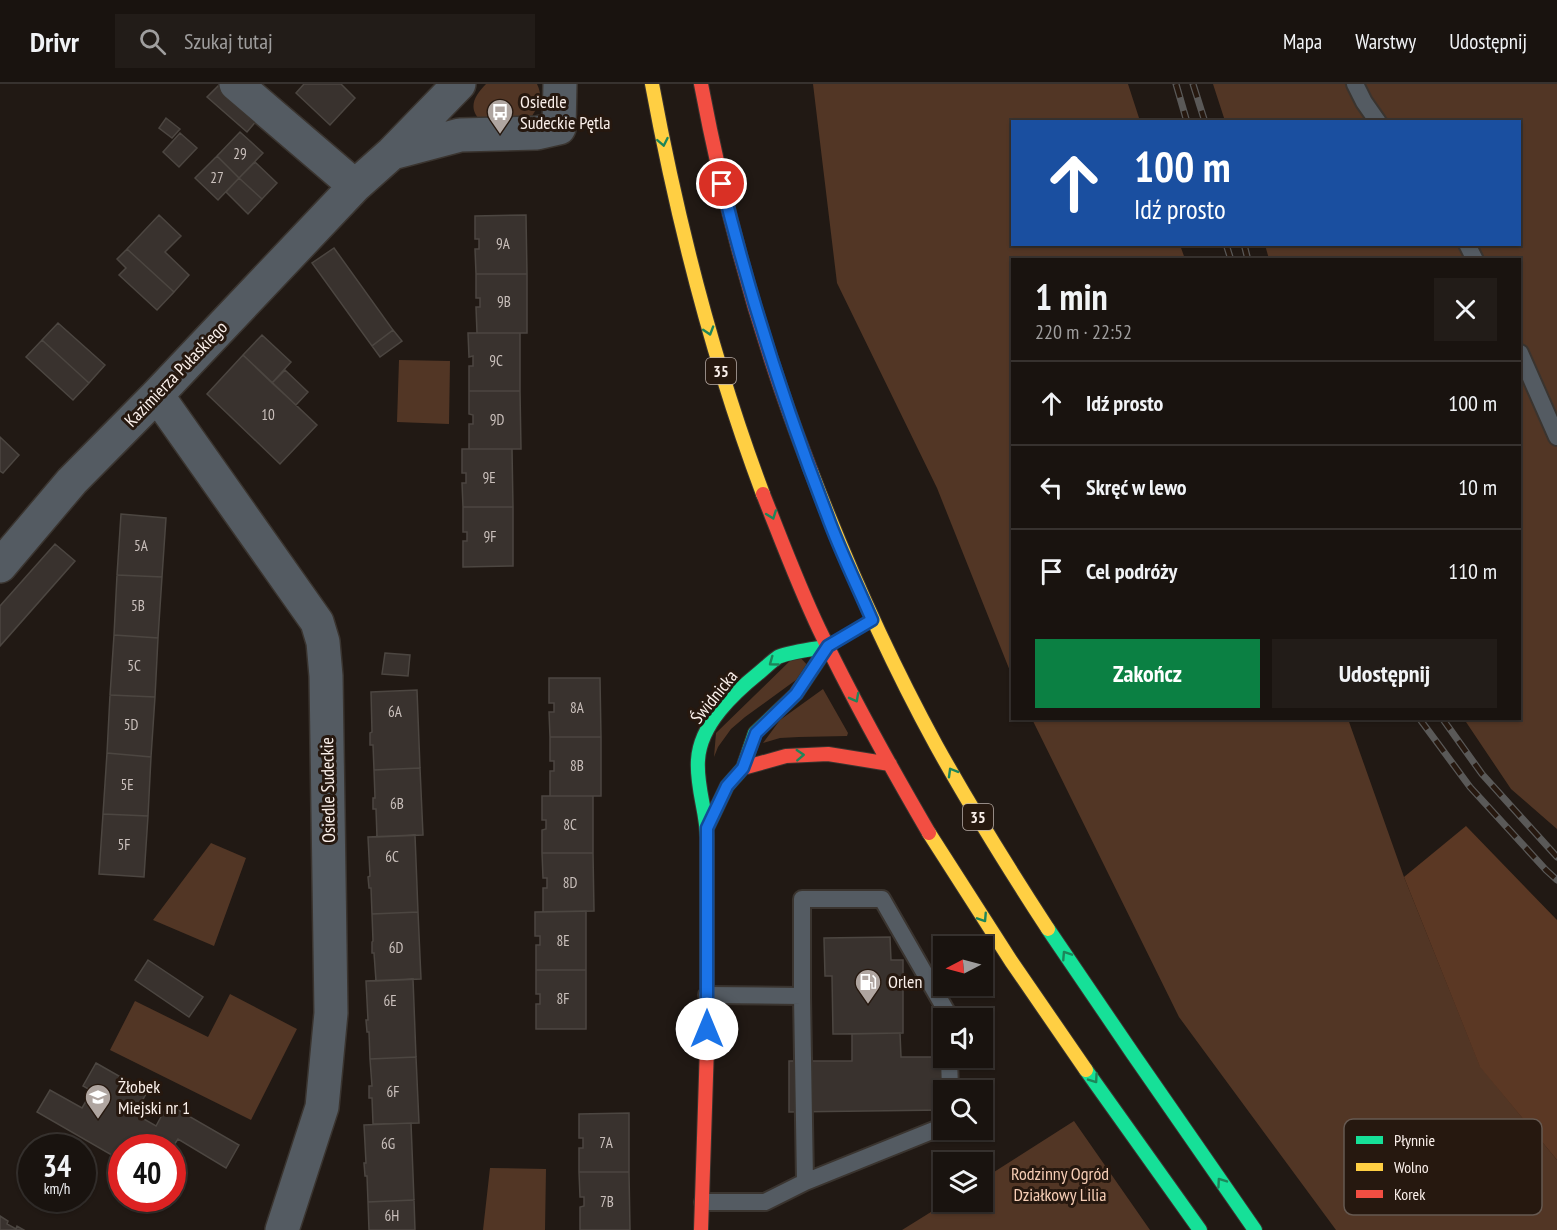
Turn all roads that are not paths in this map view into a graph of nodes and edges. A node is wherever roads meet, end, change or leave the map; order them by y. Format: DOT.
graph roads {
  1 [pos="236,84"];
  2 [pos="459,84"];
  3 [pos="560,84"];
  4 [pos="652,84"];
  5 [pos="701,84"];
  6 [pos="1355,84"];
  7 [pos="1377,120"];
  8 [pos="392,153"];
  9 [pos="355,186"];
  10 [pos="1521,355"];
  11 [pos="157,395"];
  12 [pos="1557,438"];
  13 [pos="0,566"];
  14 [pos="832,643"];
  15 [pos="890,764"];
  16 [pos="743,768"];
  17 [pos="707,828"];
  18 [pos="707,995"];
  19 [pos="802,996"];
  20 [pos="945,1008"];
  21 [pos="933,1130"];
  22 [pos="806,1182"];
  23 [pos="703,1202"];
  24 [pos="282,1230"];
  25 [pos="701,1230"];
  26 [pos="1200,1230"];
  27 [pos="1255,1230"];
  1 -- 9 [label="street"];
  2 -- 8 [label="street, Kazimierza Pułaskiego"];
  3 -- 8 [label="street, Kazimierza Pułaskiego"];
  4 -- 14 [label="main road, 35, one-way"];
  27 -- 5 [label="main road, 35, one-way"];
  6 -- 7 [label="lane"];
  8 -- 9 [label="street, Kazimierza Pułaskiego"];
  9 -- 11 [label="street, Kazimierza Pułaskiego"];
  10 -- 12 [label="lane"];
  11 -- 13 [label="street, Kazimierza Pułaskiego"];
  11 -- 24 [label="street, Osiedle Sudeckie"];
  14 -- 15 [label="main road, 35, one-way"];
  14 -- 16 [label="main road, Świdnicka"];
  14 -- 17 [label="main road, Świdnicka, one-way"];
  16 -- 15 [label="main road, one-way"];
  15 -- 26 [label="main road, 35, one-way"];
  16 -- 17 [label="main road, Świdnicka"];
  17 -- 18 [label="main road, Świdnicka"];
  18 -- 19 [label="lane"];
  18 -- 23 [label="main road, Świdnicka"];
  19 -- 20 [label="lane"];
  19 -- 22 [label="lane"];
  21 -- 22 [label="lane"];
  22 -- 23 [label="lane"];
  23 -- 25 [label="main road, Świdnicka"];
}
